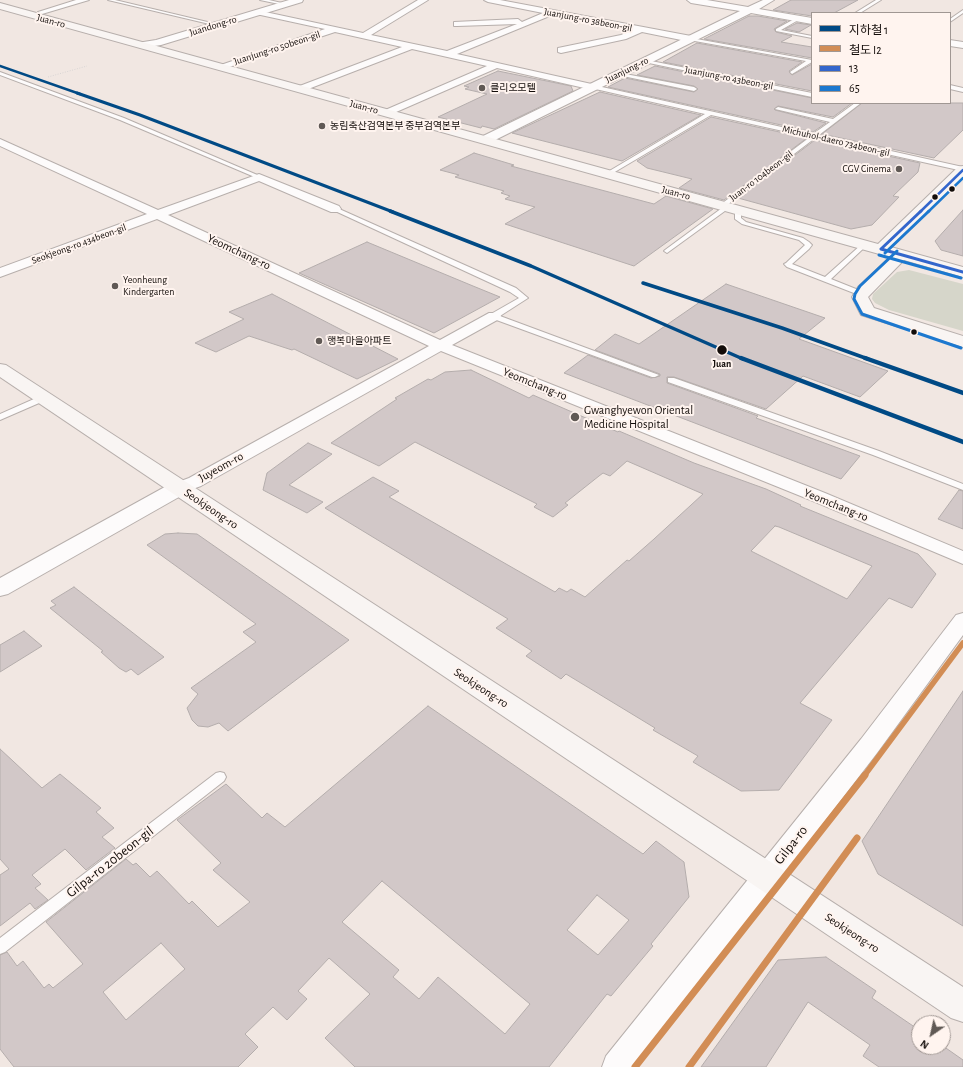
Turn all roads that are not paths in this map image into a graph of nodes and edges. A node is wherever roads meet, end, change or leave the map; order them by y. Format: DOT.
graph roads {
  1 [pos="0,0"];
  2 [pos="85,0"];
  3 [pos="110,0"];
  4 [pos="262,0"];
  5 [pos="299,0"];
  6 [pos="424,0"];
  7 [pos="488,0"];
  8 [pos="691,0"];
  9 [pos="770,0"];
  10 [pos="879,0"];
  11 [pos="284,4"];
  12 [pos="554,4"];
  13 [pos="0,6"];
  14 [pos="750,10"];
  15 [pos="0,12"];
  16 [pos="42,12"];
  17 [pos="259,12"];
  18 [pos="860,12"];
  19 [pos="550,13"];
  20 [pos="962,13"];
  21 [pos="798,18"];
  22 [pos="811,20"];
  23 [pos="951,20"];
  24 [pos="531,21"];
  25 [pos="458,24"];
  26 [pos="218,25"];
  27 [pos="335,29"];
  28 [pos="640,30"];
  29 [pos="90,31"];
  30 [pos="364,36"];
  31 [pos="811,38"];
  32 [pos="691,39"];
  33 [pos="951,43"];
  34 [pos="963,45"];
  35 [pos="156,46"];
  36 [pos="412,46"];
  37 [pos="561,50"];
  38 [pos="448,54"];
  39 [pos="646,61"];
  40 [pos="811,61"];
  41 [pos="497,65"];
  42 [pos="220,67"];
  43 [pos="0,73"];
  44 [pos="792,73"];
  45 [pos="620,74"];
  46 [pos="593,87"];
  47 [pos="951,87"];
  48 [pos="300,89"];
  49 [pos="694,89"];
  50 [pos="963,90"];
  51 [pos="811,95"];
  52 [pos="855,104"];
  53 [pos="778,109"];
  54 [pos="387,113"];
  55 [pos="710,113"];
  56 [pos="834,121"];
  57 [pos="814,136"];
  58 [pos="485,140"];
  59 [pos="0,142"];
  60 [pos="963,169"];
  61 [pos="608,174"];
  62 [pos="259,177"];
  63 [pos="729,208"];
  64 [pos="335,209"];
  65 [pos="158,214"];
  66 [pos="864,245"];
  67 [pos="881,249"];
  68 [pos="667,251"];
  69 [pos="901,255"];
  70 [pos="963,272"];
  71 [pos="0,273"];
  72 [pos="826,280"];
  73 [pos="862,293"];
  74 [pos="494,316"];
  75 [pos="963,342"];
  76 [pos="441,346"];
  77 [pos="0,369"];
  78 [pos="655,375"];
  79 [pos="671,380"];
  80 [pos="43,398"];
  81 [pos="0,417"];
  82 [pos="179,488"];
  83 [pos="963,488"];
  84 [pos="963,558"];
  85 [pos="0,588"];
  86 [pos="963,620"];
  87 [pos="220,777"];
  88 [pos="767,876"];
  89 [pos="0,947"];
  90 [pos="963,1006"];
  91 [pos="617,1067"];
  1 -- 16 [label="main road"];
  2 -- 16 [label="street"];
  3 -- 26 [label="lane"];
  4 -- 11 [label="lane, Juandong-ro"];
  5 -- 11 [label="street, Juandong-ro"];
  6 -- 30 [label="street"];
  7 -- 19 [label="street, Juanjung-ro 38beon-gil"];
  8 -- 14 [label="street"];
  9 -- 14 [label="street, Juanjung-ro"];
  10 -- 18 [label="lane"];
  11 -- 17 [label="street, Juandong-ro"];
  12 -- 19 [label="street"];
  13 -- 29 [label="main road, Juan-ro"];
  14 -- 21 [label="street"];
  14 -- 32 [label="street, Juanjung-ro"];
  15 -- 29 [label="main road"];
  16 -- 29 [label="main road"];
  17 -- 26 [label="street, Juandong-ro"];
  17 -- 27 [label="street, Juanjung-ro 50beon-gil"];
  19 -- 24 [label="street"];
  19 -- 28 [label="street, Juanjung-ro 38beon-gil"];
  20 -- 23 [label="lane"];
  21 -- 22 [label="street"];
  21 -- 31 [label="lane"];
  24 -- 25 [label="street"];
  24 -- 38 [label="street"];
  26 -- 35 [label="street, Juandong-ro"];
  27 -- 30 [label="street, Juanjung-ro 50beon-gil"];
  27 -- 42 [label="street, Juanjung-ro 50beon-gil"];
  28 -- 32 [label="street, Juanjung-ro 38beon-gil"];
  28 -- 37 [label="street, Juanjung-ro 38beon-gil"];
  29 -- 35 [label="main road, Juan-ro"];
  30 -- 36 [label="street, Juanjung-ro 50beon-gil"];
  32 -- 39 [label="street, Juanjung-ro"];
  32 -- 40 [label="lane"];
  33 -- 34 [label="street"];
  35 -- 42 [label="main road, Juan-ro"];
  36 -- 38 [label="street, Juanjung-ro 50beon-gil"];
  36 -- 48 [label="street"];
  38 -- 41 [label="street, Juanjung-ro 50beon-gil"];
  39 -- 45 [label="street, Juanjung-ro"];
  39 -- 51 [label="lane, Juanjung-ro 43beon-gil"];
  40 -- 44 [label="lane"];
  41 -- 46 [label="street, Juanjung-ro 50beon-gil"];
  41 -- 54 [label="street"];
  42 -- 48 [label="main road, Juan-ro"];
  43 -- 62 [label="lane"];
  45 -- 46 [label="street, Juanjung-ro"];
  45 -- 49 [label="lane"];
  46 -- 55 [label="lane, Michuhol-daero 734beon-gil"];
  46 -- 58 [label="street, Juanjung-ro"];
  47 -- 50 [label="lane"];
  48 -- 54 [label="main road, Juan-ro"];
  52 -- 56 [label="lane, Juan-ro 104beon-gil"];
  53 -- 56 [label="lane"];
  54 -- 58 [label="main road, Juan-ro"];
  55 -- 57 [label="lane, Michuhol-daero 734beon-gil"];
  55 -- 61 [label="lane"];
  56 -- 57 [label="lane, Juan-ro 104beon-gil"];
  57 -- 60 [label="lane, Michuhol-daero 734beon-gil"];
  57 -- 63 [label="lane, Juan-ro 104beon-gil"];
  58 -- 61 [label="main road, Juan-ro"];
  59 -- 65 [label="street, Yeomchang-ro"];
  60 -- 67 [label="main road"];
  61 -- 63 [label="main road, Juan-ro"];
  62 -- 64 [label="street"];
  62 -- 65 [label="street"];
  63 -- 66 [label="main road, Juan-ro"];
  63 -- 68 [label="lane"];
  63 -- 72 [label="lane"];
  64 -- 74 [label="lane"];
  65 -- 71 [label="street, Seokjeong-ro 434beon-gil"];
  65 -- 76 [label="street, Yeomchang-ro"];
  66 -- 67 [label="main road, Juan-ro"];
  66 -- 72 [label="lane"];
  67 -- 69 [label="main road, Juan-ro"];
  69 -- 70 [label="main road, Juan-ro"];
  69 -- 73 [label="main road"];
  72 -- 73 [label="lane"];
  73 -- 75 [label="main road"];
  74 -- 76 [label="street, Juyeom-ro"];
  74 -- 78 [label="lane"];
  76 -- 82 [label="street, Juyeom-ro"];
  76 -- 84 [label="street, Yeomchang-ro"];
  77 -- 80 [label="main road, Seokjeong-ro"];
  79 -- 83 [label="lane"];
  80 -- 81 [label="lane"];
  80 -- 82 [label="main road, Seokjeong-ro"];
  82 -- 85 [label="street, Juyeom-ro"];
  82 -- 88 [label="main road, Seokjeong-ro"];
  86 -- 88 [label="street, Gilpa-ro"];
  87 -- 89 [label="lane, Gilpa-ro 20beon-gil"];
  88 -- 90 [label="main road, Seokjeong-ro"];
  88 -- 91 [label="street, Gilpa-ro"];
}
